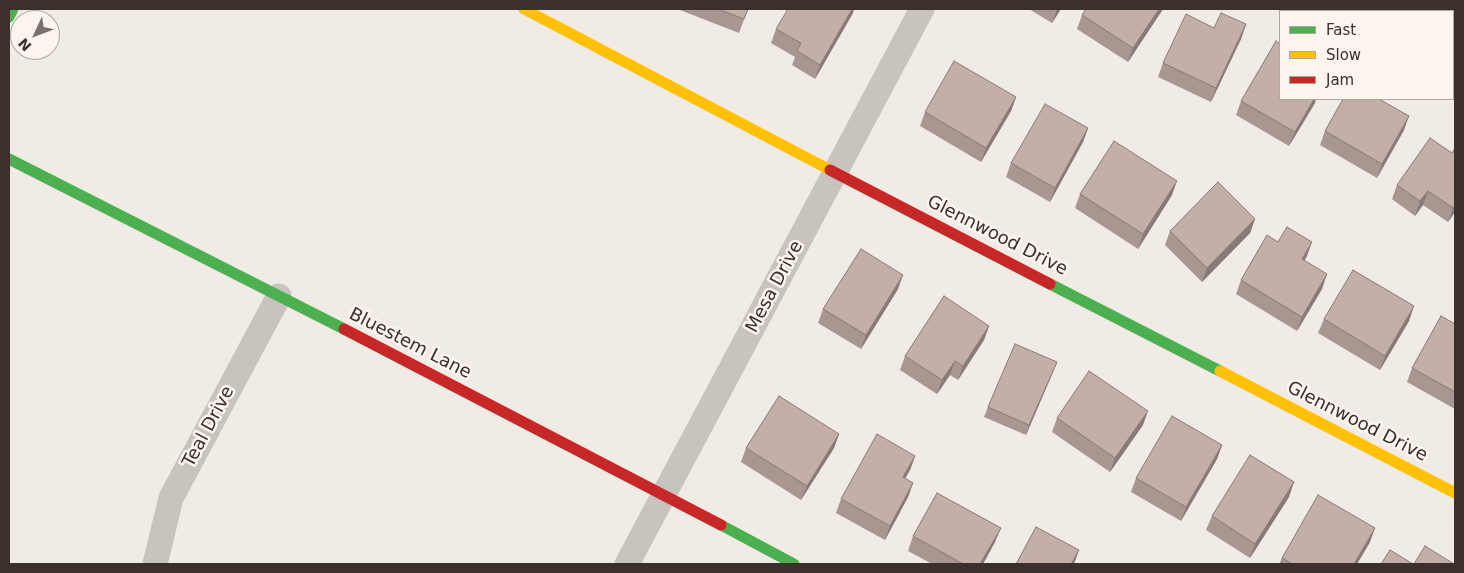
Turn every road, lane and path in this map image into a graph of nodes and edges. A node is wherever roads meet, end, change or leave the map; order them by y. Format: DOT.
graph roads {
  1 [pos="13,9"];
  2 [pos="524,9"];
  3 [pos="922,9"];
  4 [pos="9,17"];
  5 [pos="9,159"];
  6 [pos="836,173"];
  7 [pos="279,296"];
  8 [pos="1455,493"];
  9 [pos="664,495"];
  10 [pos="155,564"];
  11 [pos="627,564"];
  12 [pos="794,564"];
  1 -- 4 [label="street"];
  2 -- 6 [label="street, Glennwood Drive"];
  3 -- 6 [label="street, Mesa Drive"];
  5 -- 7 [label="street, Bluestem Lane"];
  6 -- 8 [label="street, Glennwood Drive"];
  6 -- 9 [label="street, Mesa Drive"];
  7 -- 9 [label="street, Bluestem Lane"];
  7 -- 10 [label="street, Teal Drive"];
  9 -- 11 [label="street, Mesa Drive"];
  9 -- 12 [label="street, Bluestem Lane"];
}
